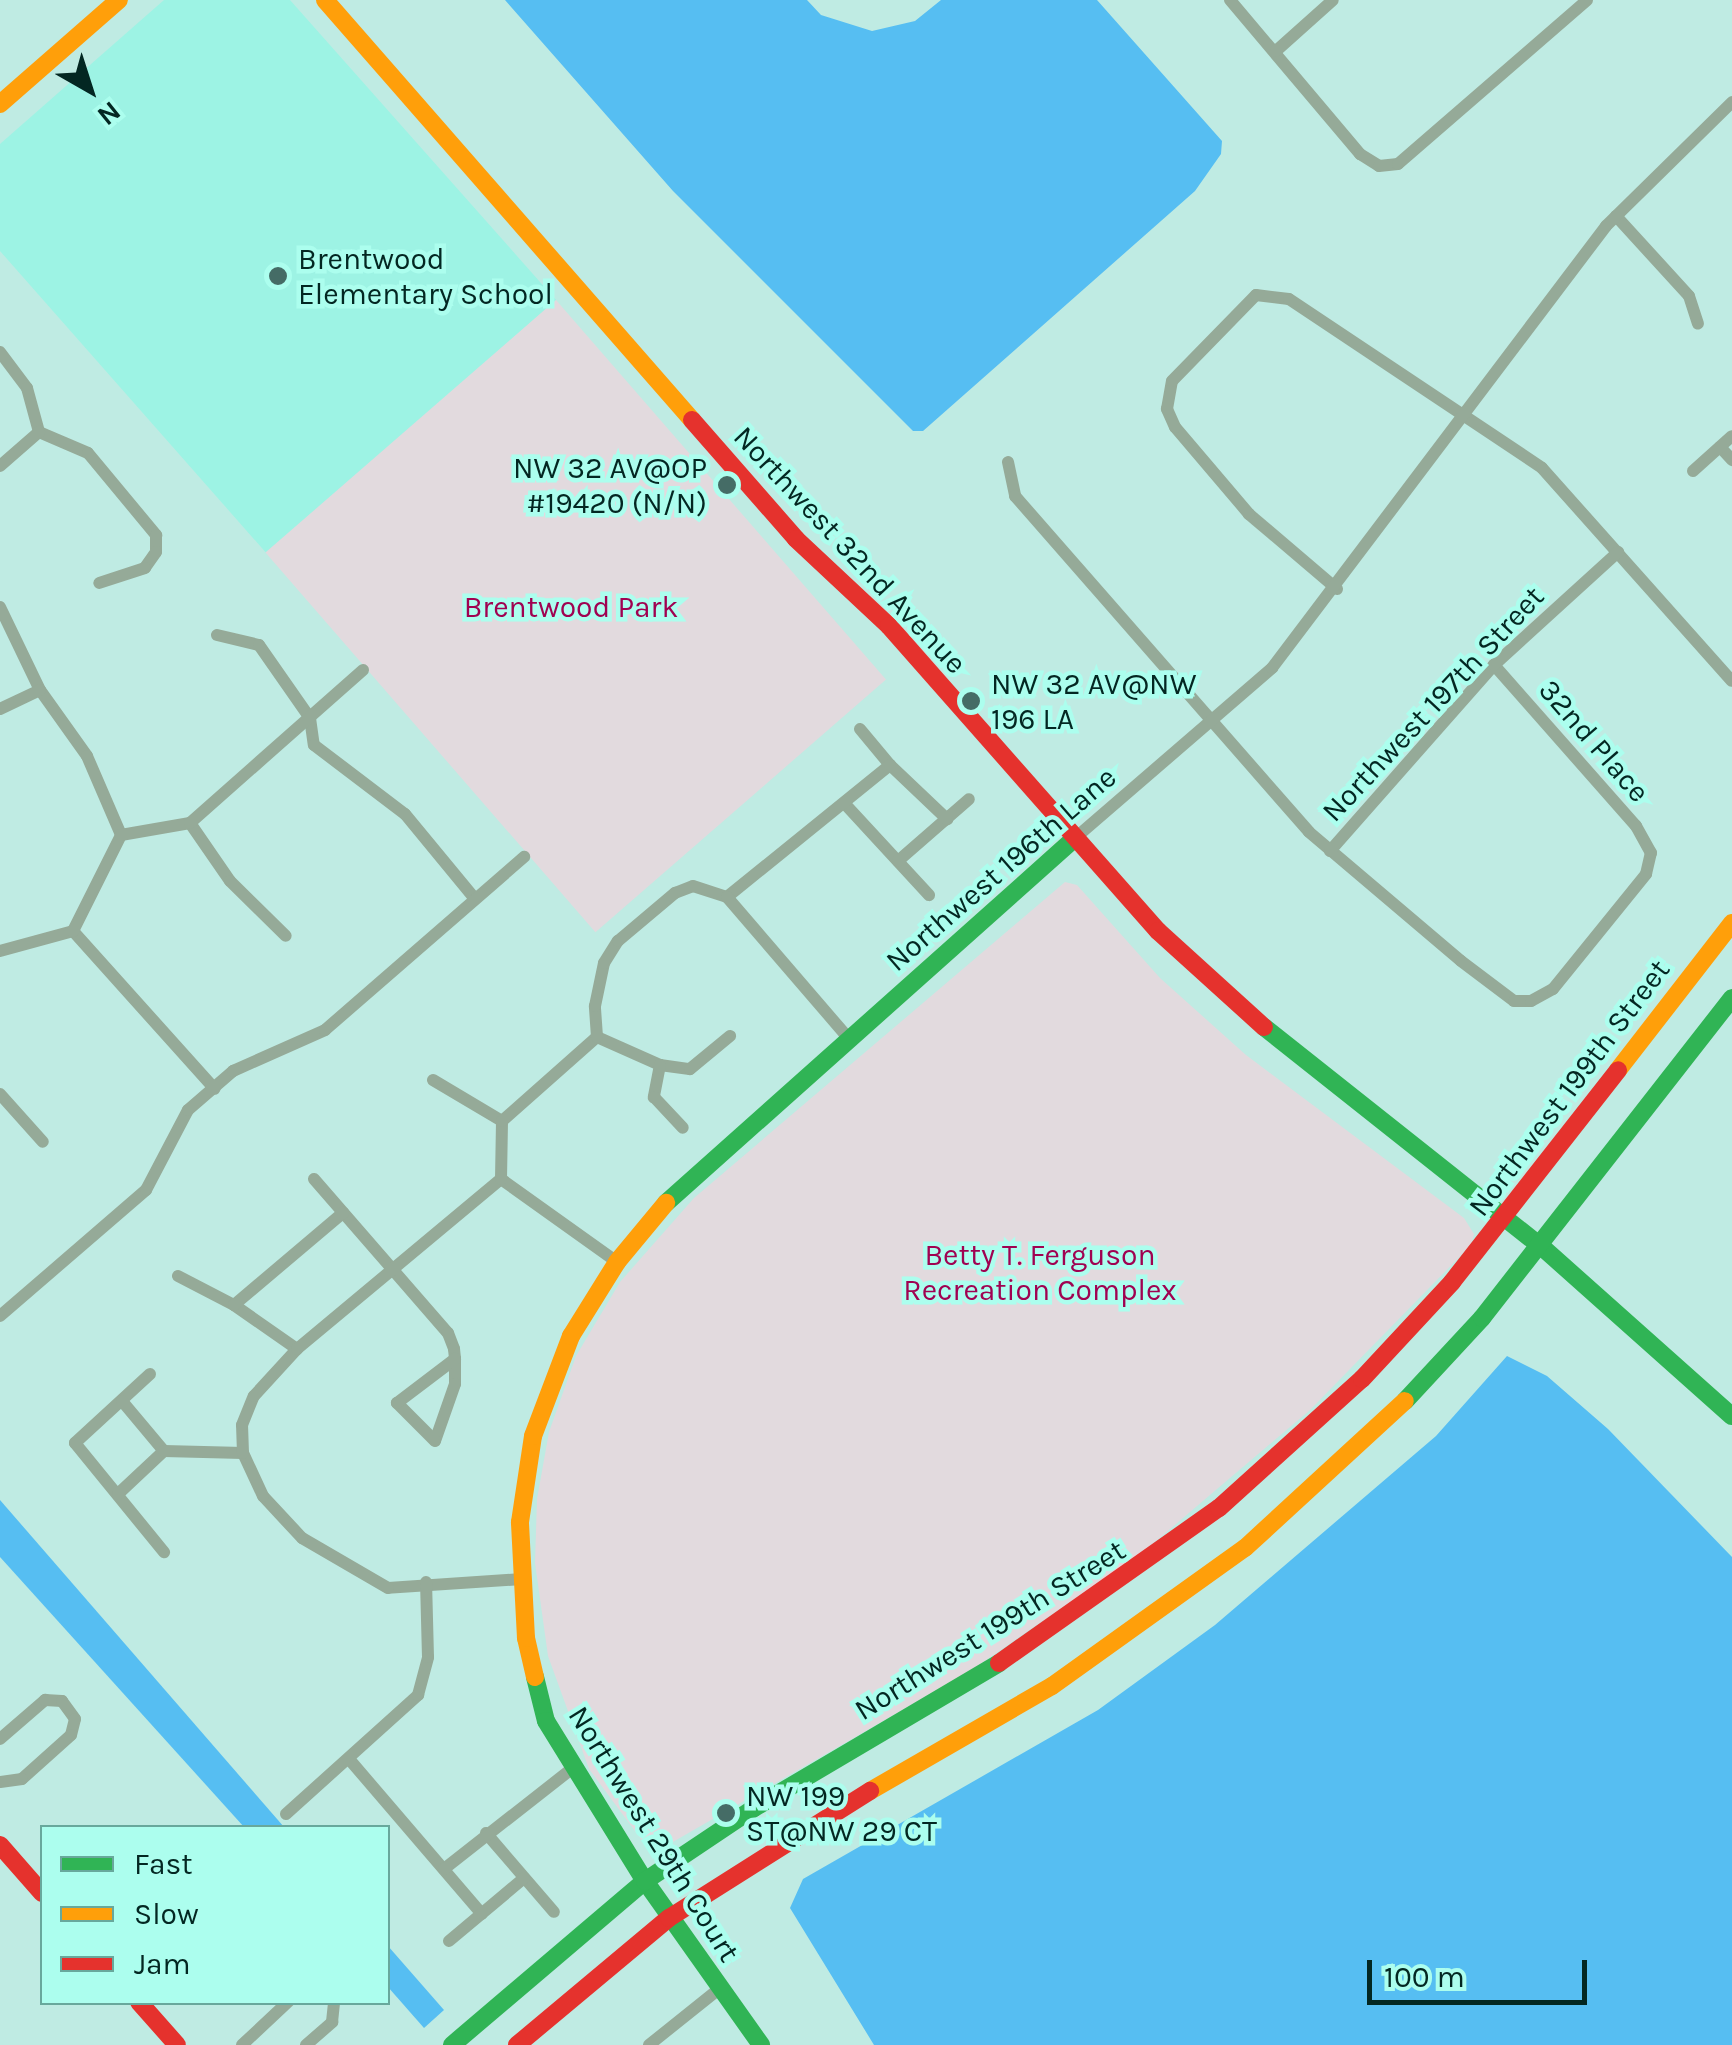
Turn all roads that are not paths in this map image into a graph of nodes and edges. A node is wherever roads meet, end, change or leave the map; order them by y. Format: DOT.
graph roads {
  1 [pos="119,0"];
  2 [pos="325,0"];
  3 [pos="1230,0"];
  4 [pos="1334,0"];
  5 [pos="1587,0"];
  6 [pos="1276,51"];
  7 [pos="1732,102"];
  8 [pos="0,104"];
  9 [pos="1616,216"];
  10 [pos="1698,324"];
  11 [pos="0,352"];
  12 [pos="1462,414"];
  13 [pos="39,432"];
  14 [pos="1732,436"];
  15 [pos="1720,446"];
  16 [pos="1732,460"];
  17 [pos="1008,462"];
  18 [pos="0,466"];
  19 [pos="1693,471"];
  20 [pos="1618,552"];
  21 [pos="99,583"];
  22 [pos="1337,589"];
  23 [pos="0,607"];
  24 [pos="217,635"];
  25 [pos="1494,666"];
  26 [pos="363,670"];
  27 [pos="1732,681"];
  28 [pos="40,690"];
  29 [pos="0,710"];
  30 [pos="310,718"];
  31 [pos="1210,726"];
  32 [pos="860,729"];
  33 [pos="890,765"];
  34 [pos="969,799"];
  35 [pos="845,804"];
  36 [pos="947,818"];
  37 [pos="190,822"];
  38 [pos="121,835"];
  39 [pos="1074,839"];
  40 [pos="1330,850"];
  41 [pos="524,858"];
  42 [pos="898,861"];
  43 [pos="930,895"];
  44 [pos="727,897"];
  45 [pos="475,899"];
  46 [pos="1732,923"];
  47 [pos="73,931"];
  48 [pos="286,936"];
  49 [pos="0,951"];
  50 [pos="1732,998"];
  51 [pos="730,1036"];
  52 [pos="597,1037"];
  53 [pos="849,1039"];
  54 [pos="660,1065"];
  55 [pos="434,1080"];
  56 [pos="215,1089"];
  57 [pos="0,1094"];
  58 [pos="502,1120"];
  59 [pos="683,1128"];
  60 [pos="43,1142"];
  61 [pos="314,1178"];
  62 [pos="501,1179"];
  63 [pos="344,1213"];
  64 [pos="1507,1218"];
  65 [pos="1542,1248"];
  66 [pos="617,1262"];
  67 [pos="392,1270"];
  68 [pos="178,1276"];
  69 [pos="234,1305"];
  70 [pos="0,1316"];
  71 [pos="296,1350"];
  72 [pos="454,1359"];
  73 [pos="150,1374"];
  74 [pos="122,1402"];
  75 [pos="1732,1416"];
  76 [pos="164,1451"];
  77 [pos="243,1453"];
  78 [pos="118,1494"];
  79 [pos="164,1552"];
  80 [pos="522,1579"];
  81 [pos="426,1582"];
  82 [pos="0,1739"];
  83 [pos="349,1759"];
  84 [pos="573,1768"];
  85 [pos="0,1782"];
  86 [pos="286,1814"];
  87 [pos="486,1834"];
  88 [pos="0,1845"];
  89 [pos="444,1869"];
  90 [pos="524,1878"];
  91 [pos="644,1882"];
  92 [pos="40,1891"];
  93 [pos="554,1912"];
  94 [pos="482,1914"];
  95 [pos="670,1918"];
  96 [pos="450,1941"];
  97 [pos="719,1988"];
  98 [pos="142,2005"];
  99 [pos="285,2005"];
  100 [pos="334,2005"];
  101 [pos="652,2044"];
  102 [pos="177,2045"];
  103 [pos="242,2045"];
  104 [pos="306,2045"];
  105 [pos="452,2045"];
  106 [pos="517,2045"];
  107 [pos="761,2045"];
  1 -- 8 [label="street"];
  2 -- 39 [label="street, Northwest 32nd Avenue"];
  3 -- 6 [label="street"];
  4 -- 6 [label="street"];
  5 -- 6 [label="street"];
  7 -- 9 [label="street, Northwest 196th Lane"];
  9 -- 10 [label="street"];
  9 -- 12 [label="street, Northwest 196th Lane"];
  11 -- 13 [label="street"];
  12 -- 20 [label="street"];
  12 -- 22 [label="street, Northwest 196th Lane"];
  12 -- 22 [label="street"];
  13 -- 18 [label="street"];
  13 -- 21 [label="street"];
  14 -- 15 [label="street"];
  15 -- 16 [label="street"];
  15 -- 19 [label="street"];
  17 -- 31 [label="street"];
  20 -- 25 [label="street, Northwest 197th Street"];
  20 -- 27 [label="street"];
  22 -- 31 [label="street, Northwest 196th Lane"];
  23 -- 28 [label="street"];
  24 -- 30 [label="street"];
  25 -- 40 [label="street, Northwest 197th Street"];
  25 -- 40 [label="street, 32nd Place"];
  26 -- 30 [label="street"];
  28 -- 29 [label="street"];
  28 -- 38 [label="street"];
  30 -- 37 [label="street"];
  30 -- 45 [label="street"];
  31 -- 39 [label="street, Northwest 196th Lane"];
  31 -- 40 [label="street"];
  32 -- 33 [label="street"];
  33 -- 35 [label="street"];
  33 -- 36 [label="street"];
  34 -- 36 [label="street"];
  35 -- 42 [label="street"];
  35 -- 44 [label="street"];
  36 -- 42 [label="street"];
  37 -- 38 [label="street"];
  37 -- 48 [label="street"];
  38 -- 47 [label="street"];
  39 -- 53 [label="street, Northwest 196th Lane"];
  39 -- 64 [label="street, Northwest 32nd Avenue"];
  41 -- 45 [label="street"];
  42 -- 43 [label="street"];
  44 -- 52 [label="street"];
  44 -- 53 [label="street"];
  45 -- 56 [label="street"];
  46 -- 64 [label="street, Northwest 199th Street"];
  47 -- 49 [label="street"];
  47 -- 56 [label="street"];
  50 -- 65 [label="street"];
  51 -- 54 [label="street"];
  52 -- 54 [label="street"];
  52 -- 58 [label="street"];
  53 -- 66 [label="street, Northwest 196th Lane"];
  54 -- 59 [label="street"];
  55 -- 58 [label="street"];
  56 -- 70 [label="street"];
  57 -- 60 [label="street"];
  58 -- 62 [label="street"];
  61 -- 63 [label="street"];
  62 -- 66 [label="street"];
  62 -- 67 [label="street"];
  63 -- 67 [label="street"];
  63 -- 69 [label="street"];
  64 -- 65 [label="street, Northwest 32nd Avenue"];
  64 -- 91 [label="street, Northwest 199th Street"];
  65 -- 75 [label="street, Northwest 32nd Avenue"];
  65 -- 95 [label="street"];
  66 -- 80 [label="street, Northwest 196th Lane"];
  67 -- 71 [label="street"];
  67 -- 72 [label="street"];
  68 -- 69 [label="street"];
  69 -- 71 [label="street"];
  71 -- 77 [label="street"];
  72 -- 72 [label="street"];
  73 -- 74 [label="street"];
  74 -- 76 [label="street"];
  74 -- 78 [label="street"];
  76 -- 77 [label="street"];
  76 -- 78 [label="street"];
  77 -- 81 [label="street"];
  78 -- 79 [label="street"];
  80 -- 81 [label="street"];
  80 -- 84 [label="street, Northwest 29th Court"];
  81 -- 83 [label="street"];
  82 -- 85 [label="street"];
  83 -- 86 [label="street"];
  83 -- 89 [label="street"];
  84 -- 87 [label="street"];
  84 -- 91 [label="street, Northwest 29th Court"];
  87 -- 89 [label="street"];
  87 -- 90 [label="street"];
  88 -- 92 [label="street"];
  89 -- 94 [label="street"];
  90 -- 93 [label="street"];
  90 -- 94 [label="street"];
  91 -- 95 [label="street, Northwest 29th Court"];
  91 -- 105 [label="street, Northwest 199th Street"];
  94 -- 96 [label="street"];
  95 -- 97 [label="street, Northwest 29th Court"];
  95 -- 106 [label="street"];
  97 -- 101 [label="street"];
  97 -- 107 [label="street, Northwest 29th Court"];
  98 -- 102 [label="street"];
  99 -- 103 [label="street"];
  100 -- 104 [label="street"];
}
